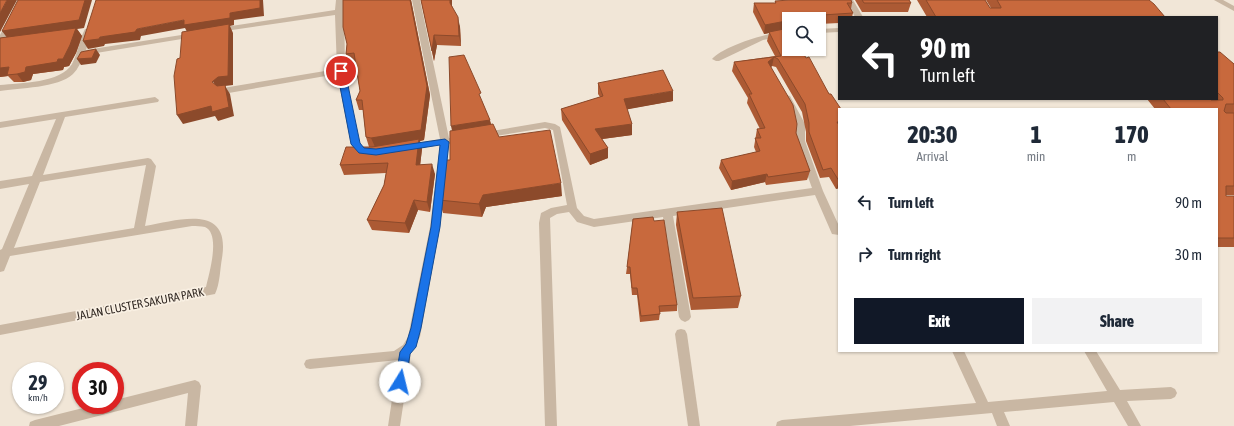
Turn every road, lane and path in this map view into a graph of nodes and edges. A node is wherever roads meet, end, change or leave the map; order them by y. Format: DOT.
graph roads {
  1 [pos="22,0"];
  2 [pos="340,0"];
  3 [pos="416,0"];
  4 [pos="849,0"];
  5 [pos="1218,0"];
  6 [pos="1234,9"];
  7 [pos="339,12"];
  8 [pos="858,16"];
  9 [pos="86,30"];
  10 [pos="838,30"];
  11 [pos="826,31"];
  12 [pos="782,33"];
  13 [pos="2,43"];
  14 [pos="80,54"];
  15 [pos="716,59"];
  16 [pos="341,71"];
  17 [pos="0,88"];
  18 [pos="783,90"];
  19 [pos="223,91"];
  20 [pos="155,100"];
  21 [pos="62,115"];
  22 [pos="0,125"];
  23 [pos="445,142"];
  24 [pos="399,148"];
  25 [pos="376,152"];
  26 [pos="37,179"];
  27 [pos="0,185"];
  28 [pos="818,191"];
  29 [pos="572,208"];
  30 [pos="667,212"];
  31 [pos="137,231"];
  32 [pos="838,231"];
  33 [pos="3,254"];
  34 [pos="0,268"];
  35 [pos="685,317"];
  36 [pos="0,330"];
  37 [pos="681,334"];
  38 [pos="405,352"];
  39 [pos="959,352"];
  40 [pos="1091,352"];
  41 [pos="310,364"];
  42 [pos="1171,393"];
  43 [pos="1116,396"];
  44 [pos="990,408"];
  45 [pos="850,423"];
  46 [pos="35,426"];
  47 [pos="191,426"];
  48 [pos="394,426"];
  49 [pos="551,426"];
  50 [pos="694,426"];
  51 [pos="782,426"];
  52 [pos="1004,426"];
  53 [pos="1135,426"];
  1 -- 13 [label="street"];
  2 -- 7 [label="street"];
  3 -- 23 [label="street"];
  4 -- 8 [label="street"];
  5 -- 6 [label="street"];
  7 -- 14 [label="street"];
  7 -- 16 [label="street"];
  9 -- 14 [label="street"];
  10 -- 11 [label="street"];
  12 -- 15 [label="street"];
  14 -- 17 [label="street"];
  16 -- 19 [label="street"];
  16 -- 25 [label="street"];
  18 -- 28 [label="street"];
  20 -- 21 [label="street"];
  21 -- 22 [label="street"];
  21 -- 26 [label="street"];
  23 -- 24 [label="street"];
  23 -- 29 [label="street"];
  23 -- 38 [label="street"];
  26 -- 27 [label="street"];
  26 -- 31 [label="street"];
  26 -- 33 [label="street"];
  28 -- 30 [label="street"];
  28 -- 32 [label="street"];
  29 -- 30 [label="street"];
  29 -- 49 [label="street"];
  30 -- 35 [label="street"];
  31 -- 33 [label="street, JALAN CLUSTER SAKURA PARK"];
  31 -- 36 [label="street, JALAN CLUSTER SAKURA PARK"];
  33 -- 34 [label="street"];
  37 -- 50 [label="street"];
  38 -- 41 [label="street"];
  38 -- 48 [label="street"];
  39 -- 44 [label="street"];
  40 -- 43 [label="street"];
  42 -- 43 [label="street"];
  43 -- 44 [label="street"];
  43 -- 53 [label="street"];
  44 -- 45 [label="street"];
  44 -- 52 [label="street"];
  45 -- 51 [label="street"];
  46 -- 47 [label="street"];
}
